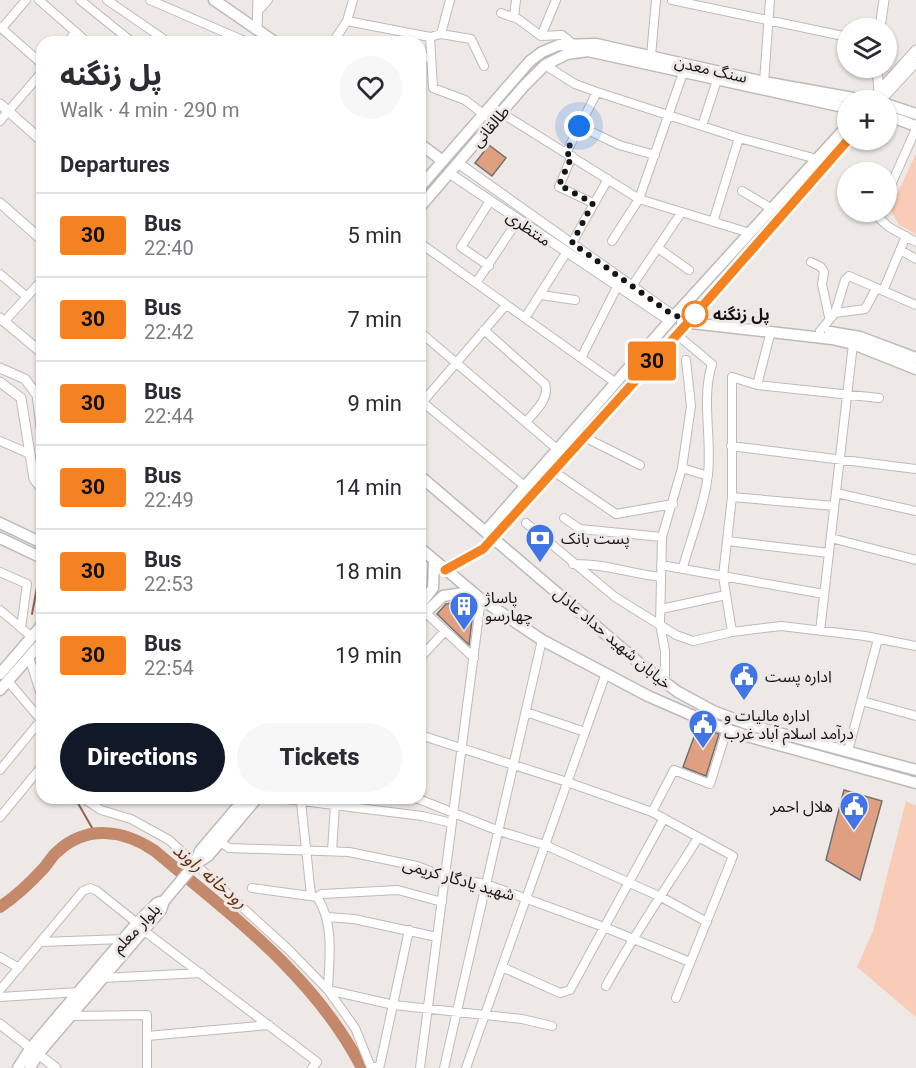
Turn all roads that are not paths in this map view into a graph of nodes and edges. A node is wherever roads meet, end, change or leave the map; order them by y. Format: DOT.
graph roads {
  1 [pos="26,0"];
  2 [pos="39,0"];
  3 [pos="80,0"];
  4 [pos="107,0"];
  5 [pos="150,0"];
  6 [pos="214,0"];
  7 [pos="268,0"];
  8 [pos="353,0"];
  9 [pos="450,0"];
  10 [pos="516,0"];
  11 [pos="556,0"];
  12 [pos="656,0"];
  13 [pos="672,0"];
  14 [pos="770,0"];
  15 [pos="884,0"];
  16 [pos="259,5"];
  17 [pos="501,13"];
  18 [pos="513,17"];
  19 [pos="881,18"];
  20 [pos="347,21"];
  21 [pos="768,21"];
  22 [pos="1,28"];
  23 [pos="257,30"];
  24 [pos="76,32"];
  25 [pos="441,34"];
  26 [pos="837,35"];
  27 [pos="72,36"];
  28 [pos="80,36"];
  29 [pos="125,36"];
  30 [pos="159,36"];
  31 [pos="233,36"];
  32 [pos="266,36"];
  33 [pos="337,36"];
  34 [pos="420,36"];
  35 [pos="541,36"];
  36 [pos="426,37"];
  37 [pos="430,38"];
  38 [pos="572,43"];
  39 [pos="559,45"];
  40 [pos="916,50"];
  41 [pos="567,54"];
  42 [pos="651,56"];
  43 [pos="426,58"];
  44 [pos="431,58"];
  45 [pos="36,59"];
  46 [pos="916,62"];
  47 [pos="545,65"];
  48 [pos="483,66"];
  49 [pos="683,73"];
  50 [pos="36,79"];
  51 [pos="717,80"];
  52 [pos="764,82"];
  53 [pos="888,90"];
  54 [pos="890,90"];
  55 [pos="597,92"];
  56 [pos="837,95"];
  57 [pos="0,105"];
  58 [pos="897,105"];
  59 [pos="837,106"];
  60 [pos="8,112"];
  61 [pos="493,114"];
  62 [pos="916,114"];
  63 [pos="668,115"];
  64 [pos="897,120"];
  65 [pos="0,121"];
  66 [pos="579,126"];
  67 [pos="702,126"];
  68 [pos="916,128"];
  69 [pos="36,136"];
  70 [pos="837,137"];
  71 [pos="739,138"];
  72 [pos="426,148"];
  73 [pos="839,150"];
  74 [pos="569,154"];
  75 [pos="655,155"];
  76 [pos="817,159"];
  77 [pos="443,161"];
  78 [pos="458,163"];
  79 [pos="897,171"];
  80 [pos="449,173"];
  81 [pos="608,179"];
  82 [pos="426,180"];
  83 [pos="742,191"];
  84 [pos="639,199"];
  85 [pos="426,200"];
  86 [pos="490,201"];
  87 [pos="0,203"];
  88 [pos="593,203"];
  89 [pos="772,209"];
  90 [pos="681,213"];
  91 [pos="518,220"];
  92 [pos="713,222"];
  93 [pos="883,222"];
  94 [pos="750,233"];
  95 [pos="36,235"];
  96 [pos="906,236"];
  97 [pos="612,241"];
  98 [pos="916,242"];
  99 [pos="572,243"];
  100 [pos="426,247"];
  101 [pos="658,248"];
  102 [pos="900,250"];
  103 [pos="566,253"];
  104 [pos="916,259"];
  105 [pos="811,262"];
  106 [pos="489,266"];
  107 [pos="689,270"];
  108 [pos="0,273"];
  109 [pos="476,283"];
  110 [pos="632,286"];
  111 [pos="36,287"];
  112 [pos="617,287"];
  113 [pos="879,290"];
  114 [pos="541,295"];
  115 [pos="27,297"];
  116 [pos="575,300"];
  117 [pos="506,304"];
  118 [pos="916,304"];
  119 [pos="832,315"];
  120 [pos="525,318"];
  121 [pos="672,319"];
  122 [pos="2,320"];
  123 [pos="689,320"];
  124 [pos="484,330"];
  125 [pos="771,331"];
  126 [pos="820,331"];
  127 [pos="676,334"];
  128 [pos="426,337"];
  129 [pos="853,344"];
  130 [pos="36,348"];
  131 [pos="581,358"];
  132 [pos="916,358"];
  133 [pos="686,360"];
  134 [pos="457,363"];
  135 [pos="0,368"];
  136 [pos="916,369"];
  137 [pos="0,382"];
  138 [pos="616,383"];
  139 [pos="757,385"];
  140 [pos="36,394"];
  141 [pos="36,395"];
  142 [pos="847,396"];
  143 [pos="426,397"];
  144 [pos="21,398"];
  145 [pos="879,398"];
  146 [pos="426,406"];
  147 [pos="526,422"];
  148 [pos="584,437"];
  149 [pos="0,441"];
  150 [pos="731,446"];
  151 [pos="557,449"];
  152 [pos="30,454"];
  153 [pos="840,461"];
  154 [pos="640,465"];
  155 [pos="682,468"];
  156 [pos="916,469"];
  157 [pos="553,471"];
  158 [pos="708,476"];
  159 [pos="426,481"];
  160 [pos="36,482"];
  161 [pos="529,490"];
  162 [pos="836,493"];
  163 [pos="732,497"];
  164 [pos="673,504"];
  165 [pos="834,506"];
  166 [pos="916,511"];
  167 [pos="564,518"];
  168 [pos="0,523"];
  169 [pos="526,523"];
  170 [pos="490,534"];
  171 [pos="662,537"];
  172 [pos="0,538"];
  173 [pos="831,538"];
  174 [pos="36,540"];
  175 [pos="727,541"];
  176 [pos="426,553"];
  177 [pos="829,553"];
  178 [pos="36,555"];
  179 [pos="434,560"];
  180 [pos="916,560"];
  181 [pos="573,564"];
  182 [pos="661,565"];
  183 [pos="683,567"];
  184 [pos="445,570"];
  185 [pos="0,572"];
  186 [pos="723,576"];
  187 [pos="661,577"];
  188 [pos="471,592"];
  189 [pos="824,594"];
  190 [pos="726,595"];
  191 [pos="481,599"];
  192 [pos="426,602"];
  193 [pos="426,609"];
  194 [pos="661,609"];
  195 [pos="0,610"];
  196 [pos="426,615"];
  197 [pos="660,624"];
  198 [pos="21,628"];
  199 [pos="445,631"];
  200 [pos="820,631"];
  201 [pos="732,632"];
  202 [pos="878,639"];
  203 [pos="542,640"];
  204 [pos="36,641"];
  205 [pos="916,646"];
  206 [pos="36,647"];
  207 [pos="36,648"];
  208 [pos="426,652"];
  209 [pos="29,657"];
  210 [pos="474,658"];
  211 [pos="644,667"];
  212 [pos="606,674"];
  213 [pos="4,677"];
  214 [pos="36,679"];
  215 [pos="665,683"];
  216 [pos="632,687"];
  217 [pos="0,690"];
  218 [pos="678,692"];
  219 [pos="862,701"];
  220 [pos="669,706"];
  221 [pos="526,712"];
  222 [pos="36,714"];
  223 [pos="916,716"];
  224 [pos="36,726"];
  225 [pos="727,729"];
  226 [pos="585,732"];
  227 [pos="426,737"];
  228 [pos="462,750"];
  229 [pos="848,752"];
  230 [pos="513,766"];
  231 [pos="0,770"];
  232 [pos="916,770"];
  233 [pos="36,773"];
  234 [pos="567,782"];
  235 [pos="916,783"];
  236 [pos="426,802"];
  237 [pos="92,804"];
  238 [pos="240,804"];
  239 [pos="252,804"];
  240 [pos="301,804"];
  241 [pos="337,804"];
  242 [pos="349,804"];
  243 [pos="453,812"];
  244 [pos="652,812"];
  245 [pos="0,817"];
  246 [pos="664,818"];
  247 [pos="452,823"];
  248 [pos="499,831"];
  249 [pos="698,838"];
  250 [pos="219,841"];
  251 [pos="545,845"];
  252 [pos="306,851"];
  253 [pos="332,851"];
  254 [pos="195,864"];
  255 [pos="445,877"];
  256 [pos="629,882"];
  257 [pos="486,884"];
  258 [pos="252,888"];
  259 [pos="314,896"];
  260 [pos="661,897"];
  261 [pos="526,898"];
  262 [pos="442,902"];
  263 [pos="326,917"];
  264 [pos="707,922"];
  265 [pos="140,926"];
  266 [pos="604,927"];
  267 [pos="409,930"];
  268 [pos="437,937"];
  269 [pos="124,939"];
  270 [pos="632,939"];
  271 [pos="41,942"];
  272 [pos="0,957"];
  273 [pos="690,962"];
  274 [pos="502,967"];
  275 [pos="19,968"];
  276 [pos="201,973"];
  277 [pos="102,978"];
  278 [pos="606,986"];
  279 [pos="0,990"];
  280 [pos="328,990"];
  281 [pos="79,992"];
  282 [pos="0,997"];
  283 [pos="676,998"];
  284 [pos="394,1005"];
  285 [pos="428,1009"];
  286 [pos="457,1012"];
  287 [pos="485,1015"];
  288 [pos="70,1016"];
  289 [pos="0,1024"];
  290 [pos="269,1025"];
  291 [pos="552,1026"];
  292 [pos="147,1036"];
  293 [pos="34,1052"];
  294 [pos="314,1065"];
  295 [pos="18,1068"];
  296 [pos="30,1068"];
  297 [pos="56,1068"];
  298 [pos="147,1068"];
  299 [pos="420,1068"];
  300 [pos="444,1068"];
  301 [pos="466,1068"];
  1 -- 22 [label="street"];
  2 -- 24 [label="street"];
  3 -- 29 [label="street"];
  4 -- 30 [label="street"];
  5 -- 31 [label="street"];
  6 -- 23 [label="main road"];
  7 -- 16 [label="street"];
  8 -- 20 [label="street"];
  9 -- 25 [label="street"];
  10 -- 18 [label="street"];
  11 -- 35 [label="street"];
  12 -- 42 [label="street"];
  13 -- 21 [label="street"];
  14 -- 21 [label="street"];
  15 -- 19 [label="street"];
  16 -- 23 [label="street"];
  17 -- 18 [label="street"];
  18 -- 35 [label="street"];
  20 -- 33 [label="street"];
  20 -- 34 [label="street"];
  21 -- 26 [label="street"];
  21 -- 52 [label="street"];
  22 -- 45 [label="street"];
  23 -- 32 [label="main road"];
  24 -- 27 [label="street"];
  24 -- 28 [label="street"];
  25 -- 37 [label="street"];
  25 -- 48 [label="street"];
  35 -- 38 [label="street"];
  36 -- 37 [label="street"];
  37 -- 44 [label="street"];
  38 -- 39 [label="main road, سنگ معدن"];
  38 -- 42 [label="main road, سنگ معدن"];
  39 -- 61 [label="main road, طالقانی"];
  40 -- 53 [label="street"];
  41 -- 47 [label="main road, طالقانی"];
  41 -- 49 [label="main road, سنگ معدن"];
  42 -- 52 [label="main road, سنگ معدن"];
  43 -- 44 [label="street"];
  44 -- 61 [label="street"];
  46 -- 54 [label="street"];
  47 -- 55 [label="street"];
  47 -- 61 [label="main road, طالقانی"];
  49 -- 51 [label="main road, سنگ معدن"];
  49 -- 63 [label="street"];
  50 -- 60 [label="street"];
  51 -- 59 [label="main road, سنگ معدن"];
  51 -- 67 [label="street"];
  52 -- 56 [label="main road, سنگ معدن"];
  55 -- 63 [label="street"];
  55 -- 66 [label="street"];
  57 -- 60 [label="street"];
  58 -- 62 [label="main road"];
  60 -- 65 [label="street"];
  60 -- 69 [label="street"];
  61 -- 74 [label="street"];
  61 -- 77 [label="main road, طالقانی"];
  61 -- 78 [label="main road, طالقانی"];
  63 -- 67 [label="street"];
  63 -- 75 [label="street"];
  64 -- 68 [label="main road"];
  66 -- 74 [label="street"];
  66 -- 75 [label="street"];
  67 -- 71 [label="street"];
  68 -- 79 [label="street"];
  70 -- 76 [label="main road"];
  71 -- 76 [label="street"];
  71 -- 92 [label="street"];
  72 -- 77 [label="main road"];
  73 -- 123 [label="main road"];
  74 -- 81 [label="street"];
  74 -- 88 [label="street"];
  75 -- 84 [label="street"];
  76 -- 89 [label="main road"];
  77 -- 82 [label="main road, طالقانی"];
  78 -- 80 [label="main road, طالقانی"];
  78 -- 99 [label="street, منتظری"];
  80 -- 85 [label="main road, طالقانی"];
  80 -- 86 [label="street, منتظری"];
  81 -- 84 [label="street"];
  81 -- 88 [label="street"];
  83 -- 89 [label="street"];
  84 -- 90 [label="street"];
  84 -- 97 [label="street"];
  86 -- 91 [label="street, منتظری"];
  86 -- 106 [label="street"];
  87 -- 95 [label="street"];
  88 -- 99 [label="street"];
  89 -- 94 [label="main road"];
  90 -- 92 [label="street"];
  90 -- 101 [label="street"];
  91 -- 103 [label="street, منتظری"];
  91 -- 106 [label="street"];
  92 -- 94 [label="street"];
  93 -- 96 [label="street"];
  94 -- 121 [label="main road"];
  96 -- 98 [label="street"];
  96 -- 102 [label="street"];
  99 -- 110 [label="street, منتظری"];
  100 -- 109 [label="street"];
  101 -- 107 [label="street"];
  101 -- 110 [label="street"];
  102 -- 104 [label="street"];
  102 -- 113 [label="street"];
  103 -- 112 [label="street, منتظری"];
  103 -- 114 [label="street"];
  105 -- 119 [label="street"];
  106 -- 109 [label="street"];
  108 -- 115 [label="street"];
  109 -- 117 [label="street"];
  110 -- 121 [label="street, منتظری"];
  111 -- 115 [label="street"];
  112 -- 121 [label="street, منتظری"];
  112 -- 131 [label="street"];
  113 -- 118 [label="street"];
  113 -- 119 [label="street"];
  113 -- 119 [label="street"];
  114 -- 116 [label="street"];
  114 -- 120 [label="street"];
  115 -- 122 [label="street"];
  117 -- 120 [label="street"];
  117 -- 124 [label="street"];
  119 -- 126 [label="street"];
  120 -- 131 [label="street"];
  121 -- 123 [label="main road"];
  121 -- 138 [label="main road"];
  122 -- 130 [label="street"];
  123 -- 125 [label="main road"];
  123 -- 126 [label="main road"];
  123 -- 127 [label="main road"];
  124 -- 134 [label="street"];
  124 -- 147 [label="street"];
  125 -- 129 [label="main road"];
  125 -- 139 [label="street"];
  126 -- 132 [label="main road"];
  127 -- 148 [label="main road"];
  127 -- 158 [label="street"];
  128 -- 134 [label="street"];
  129 -- 136 [label="main road"];
  129 -- 142 [label="street"];
  131 -- 138 [label="street"];
  133 -- 155 [label="street"];
  134 -- 143 [label="street"];
  134 -- 147 [label="street"];
  135 -- 140 [label="street"];
  137 -- 144 [label="street"];
  138 -- 151 [label="main road"];
  139 -- 142 [label="street"];
  139 -- 150 [label="street"];
  141 -- 144 [label="street"];
  142 -- 145 [label="street"];
  142 -- 153 [label="street"];
  144 -- 152 [label="street"];
  146 -- 161 [label="street"];
  147 -- 151 [label="street"];
  148 -- 154 [label="street"];
  148 -- 157 [label="main road"];
  149 -- 152 [label="street"];
  150 -- 153 [label="street"];
  150 -- 163 [label="street"];
  151 -- 161 [label="main road"];
  152 -- 160 [label="street"];
  153 -- 156 [label="street"];
  153 -- 162 [label="street"];
  155 -- 158 [label="street"];
  155 -- 164 [label="street"];
  157 -- 161 [label="main road"];
  157 -- 164 [label="street"];
  158 -- 183 [label="street"];
  159 -- 170 [label="main road, خیابان شهید حداد عادل"];
  161 -- 170 [label="main road"];
  162 -- 165 [label="street"];
  162 -- 166 [label="street"];
  163 -- 165 [label="street"];
  163 -- 175 [label="street"];
  164 -- 171 [label="street"];
  165 -- 173 [label="street"];
  167 -- 171 [label="street"];
  168 -- 174 [label="main road"];
  169 -- 181 [label="street"];
  170 -- 184 [label="main road"];
  170 -- 211 [label="main road, خیابان شهید حداد عادل"];
  171 -- 182 [label="street"];
  172 -- 178 [label="main road"];
  173 -- 177 [label="street"];
  173 -- 180 [label="street"];
  175 -- 177 [label="street"];
  175 -- 186 [label="street"];
  176 -- 179 [label="main road, خیابان شهید حداد عادل"];
  177 -- 189 [label="street"];
  179 -- 184 [label="main road, خیابان شهید حداد عادل"];
  179 -- 192 [label="main road"];
  181 -- 187 [label="street"];
  181 -- 197 [label="street"];
  182 -- 183 [label="street"];
  182 -- 187 [label="street"];
  183 -- 186 [label="street"];
  184 -- 188 [label="main road, خیابان شهید حداد عادل"];
  185 -- 198 [label="street"];
  186 -- 189 [label="street"];
  186 -- 190 [label="street"];
  187 -- 194 [label="street"];
  188 -- 191 [label="main road, خیابان شهید حداد عادل"];
  188 -- 193 [label="main road"];
  189 -- 200 [label="street"];
  190 -- 194 [label="street"];
  190 -- 201 [label="street"];
  191 -- 203 [label="main road, خیابان شهید حداد عادل"];
  191 -- 210 [label="street"];
  194 -- 197 [label="street"];
  195 -- 198 [label="street"];
  196 -- 199 [label="street"];
  197 -- 201 [label="street"];
  197 -- 215 [label="street"];
  198 -- 204 [label="street"];
  199 -- 208 [label="street"];
  199 -- 210 [label="street"];
  200 -- 201 [label="street"];
  200 -- 202 [label="street"];
  202 -- 205 [label="street"];
  202 -- 219 [label="street"];
  203 -- 212 [label="main road, خیابان شهید حداد عادل"];
  203 -- 221 [label="street"];
  206 -- 213 [label="main road"];
  207 -- 209 [label="main road"];
  209 -- 213 [label="main road"];
  209 -- 214 [label="street"];
  210 -- 228 [label="street"];
  211 -- 215 [label="main road, خیابان شهید حداد عادل"];
  211 -- 216 [label="main road"];
  212 -- 216 [label="main road, خیابان شهید حداد عادل"];
  212 -- 226 [label="street"];
  213 -- 217 [label="main road"];
  213 -- 222 [label="street"];
  215 -- 218 [label="main road, خیابان شهید حداد عادل"];
  216 -- 220 [label="main road, خیابان شهید حداد عادل"];
  218 -- 220 [label="main road"];
  218 -- 229 [label="main road, خیابان شهید حداد عادل"];
  219 -- 223 [label="street"];
  219 -- 229 [label="street"];
  220 -- 225 [label="main road, خیابان شهید حداد عادل"];
  221 -- 226 [label="street"];
  221 -- 230 [label="street"];
  224 -- 231 [label="street"];
  225 -- 235 [label="main road, خیابان شهید حداد عادل"];
  225 -- 244 [label="street"];
  226 -- 234 [label="street"];
  227 -- 228 [label="street"];
  228 -- 230 [label="street"];
  228 -- 243 [label="street"];
  229 -- 232 [label="main road, خیابان شهید حداد عادل"];
  230 -- 234 [label="street"];
  230 -- 248 [label="street"];
  233 -- 245 [label="street"];
  234 -- 244 [label="street"];
  234 -- 251 [label="street"];
  236 -- 243 [label="street"];
  237 -- 254 [label="street"];
  238 -- 254 [label="main road"];
  239 -- 250 [label="main road"];
  240 -- 252 [label="street"];
  241 -- 253 [label="street"];
  242 -- 247 [label="street"];
  243 -- 247 [label="street"];
  243 -- 248 [label="street"];
  244 -- 246 [label="street"];
  246 -- 249 [label="street"];
  246 -- 256 [label="street"];
  247 -- 255 [label="street"];
  248 -- 251 [label="street"];
  248 -- 257 [label="street"];
  249 -- 260 [label="street"];
  249 -- 264 [label="street"];
  250 -- 252 [label="street, شهید یادگار کریمی"];
  250 -- 254 [label="main road"];
  251 -- 256 [label="street"];
  251 -- 261 [label="street"];
  252 -- 253 [label="street, شهید یادگار کریمی"];
  252 -- 259 [label="street"];
  253 -- 255 [label="street, شهید یادگار کریمی"];
  254 -- 265 [label="main road, بلوار معلم"];
  254 -- 280 [label="street"];
  255 -- 257 [label="street, شهید یادگار کریمی"];
  255 -- 262 [label="street"];
  256 -- 260 [label="street"];
  256 -- 266 [label="street"];
  257 -- 261 [label="street, شهید یادگار کریمی"];
  257 -- 286 [label="street"];
  258 -- 259 [label="street"];
  259 -- 262 [label="street"];
  259 -- 263 [label="street"];
  260 -- 264 [label="street"];
  260 -- 270 [label="street"];
  261 -- 266 [label="street, شهید یادگار کریمی"];
  261 -- 274 [label="street"];
  262 -- 268 [label="street"];
  263 -- 267 [label="street"];
  263 -- 280 [label="street"];
  264 -- 273 [label="street"];
  265 -- 269 [label="main road, بلوار معلم"];
  265 -- 271 [label="street"];
  265 -- 276 [label="street"];
  265 -- 277 [label="main road, بلوار معلم"];
  266 -- 270 [label="street, شهید یادگار کریمی"];
  266 -- 274 [label="street"];
  267 -- 268 [label="street"];
  267 -- 284 [label="street"];
  268 -- 285 [label="street"];
  269 -- 271 [label="street"];
  269 -- 281 [label="main road, بلوار معلم"];
  270 -- 273 [label="street, شهید یادگار کریمی"];
  270 -- 278 [label="street"];
  271 -- 275 [label="street"];
  272 -- 275 [label="street"];
  273 -- 283 [label="street"];
  274 -- 287 [label="street"];
  275 -- 279 [label="street"];
  276 -- 277 [label="street"];
  276 -- 290 [label="street"];
  277 -- 288 [label="main road, بلوار معلم"];
  280 -- 284 [label="street"];
  280 -- 284 [label="street"];
  281 -- 282 [label="street"];
  281 -- 293 [label="main road, بلوار معلم"];
  284 -- 285 [label="street"];
  285 -- 286 [label="street"];
  285 -- 299 [label="street"];
  286 -- 287 [label="street"];
  286 -- 300 [label="street"];
  287 -- 291 [label="street"];
  287 -- 301 [label="street"];
  288 -- 292 [label="street"];
  288 -- 293 [label="main road, بلوار معلم"];
  289 -- 293 [label="street"];
  290 -- 292 [label="street"];
  290 -- 294 [label="street"];
  292 -- 298 [label="street"];
  293 -- 295 [label="main road, بلوار معلم"];
  293 -- 296 [label="main road, بلوار معلم"];
  293 -- 297 [label="street"];
}
